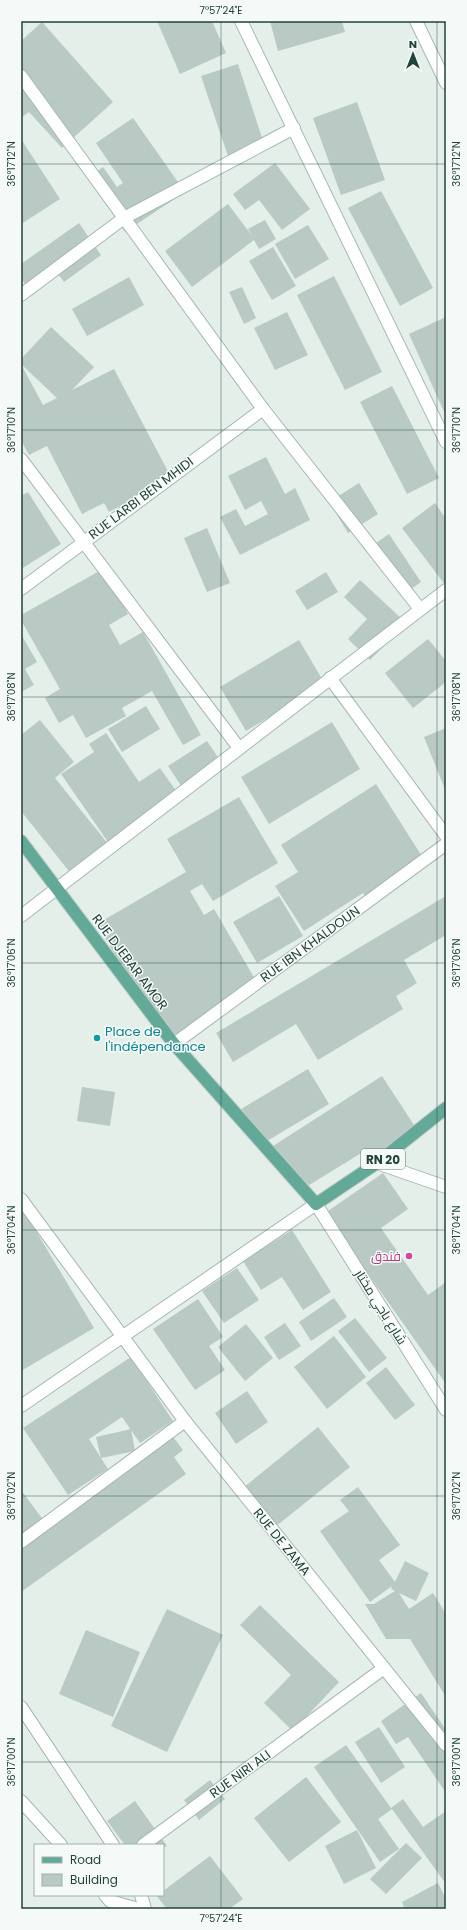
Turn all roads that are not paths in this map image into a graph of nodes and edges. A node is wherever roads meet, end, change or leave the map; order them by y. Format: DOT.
graph roads {
  1 [pos="241,21"];
  2 [pos="416,21"];
  3 [pos="21,76"];
  4 [pos="446,83"];
  5 [pos="294,128"];
  6 [pos="124,218"];
  7 [pos="21,295"];
  8 [pos="263,409"];
  9 [pos="446,442"];
  10 [pos="21,459"];
  11 [pos="83,542"];
  12 [pos="21,589"];
  13 [pos="446,590"];
  14 [pos="420,609"];
  15 [pos="330,678"];
  16 [pos="239,748"];
  17 [pos="446,836"];
  18 [pos="21,840"];
  19 [pos="446,844"];
  20 [pos="57,889"];
  21 [pos="21,916"];
  22 [pos="174,1044"];
  23 [pos="446,1108"];
  24 [pos="377,1163"];
  25 [pos="446,1187"];
  26 [pos="21,1199"];
  27 [pos="316,1204"];
  28 [pos="123,1335"];
  29 [pos="21,1406"];
  30 [pos="446,1410"];
  31 [pos="185,1421"];
  32 [pos="21,1542"];
  33 [pos="384,1668"];
  34 [pos="21,1707"];
  35 [pos="446,1745"];
  36 [pos="21,1801"];
  37 [pos="60,1844"];
  38 [pos="112,1844"];
  39 [pos="144,1844"];
  40 [pos="106,1896"];
  41 [pos="141,1896"];
  42 [pos="138,1909"];
  43 [pos="145,1909"];
  1 -- 5 [label="street"];
  2 -- 4 [label="street"];
  3 -- 6 [label="street"];
  5 -- 6 [label="street"];
  5 -- 9 [label="street"];
  6 -- 7 [label="street"];
  6 -- 8 [label="street"];
  8 -- 11 [label="street, RUE LARBI BEN MHIDI"];
  8 -- 14 [label="street"];
  10 -- 11 [label="street"];
  11 -- 12 [label="street, RUE LARBI BEN MHIDI"];
  11 -- 16 [label="street"];
  13 -- 14 [label="street"];
  14 -- 15 [label="street"];
  15 -- 16 [label="street"];
  15 -- 17 [label="street"];
  16 -- 20 [label="street"];
  18 -- 20 [label="main road, RUE DJEBAR AMOR"];
  19 -- 22 [label="street, RUE IBN KHALDOUN"];
  20 -- 21 [label="street"];
  20 -- 22 [label="main road, RUE DJEBAR AMOR"];
  22 -- 27 [label="main road, RUE DJEBAR AMOR"];
  23 -- 24 [label="main road, RN 20"];
  24 -- 25 [label="street"];
  24 -- 27 [label="main road, RN 20"];
  26 -- 28 [label="street, RUE DE ZAMA"];
  27 -- 28 [label="street"];
  27 -- 30 [label="street, شارع باجي مختار"];
  28 -- 29 [label="street"];
  28 -- 31 [label="street, RUE DE ZAMA"];
  31 -- 32 [label="street"];
  31 -- 33 [label="street, RUE DE ZAMA"];
  33 -- 35 [label="street, RUE DE ZAMA"];
  33 -- 39 [label="street, RUE NIRI ALI"];
  34 -- 38 [label="street"];
  36 -- 37 [label="street"];
  40 -- 42 [label="street"];
  41 -- 43 [label="street"];
}
